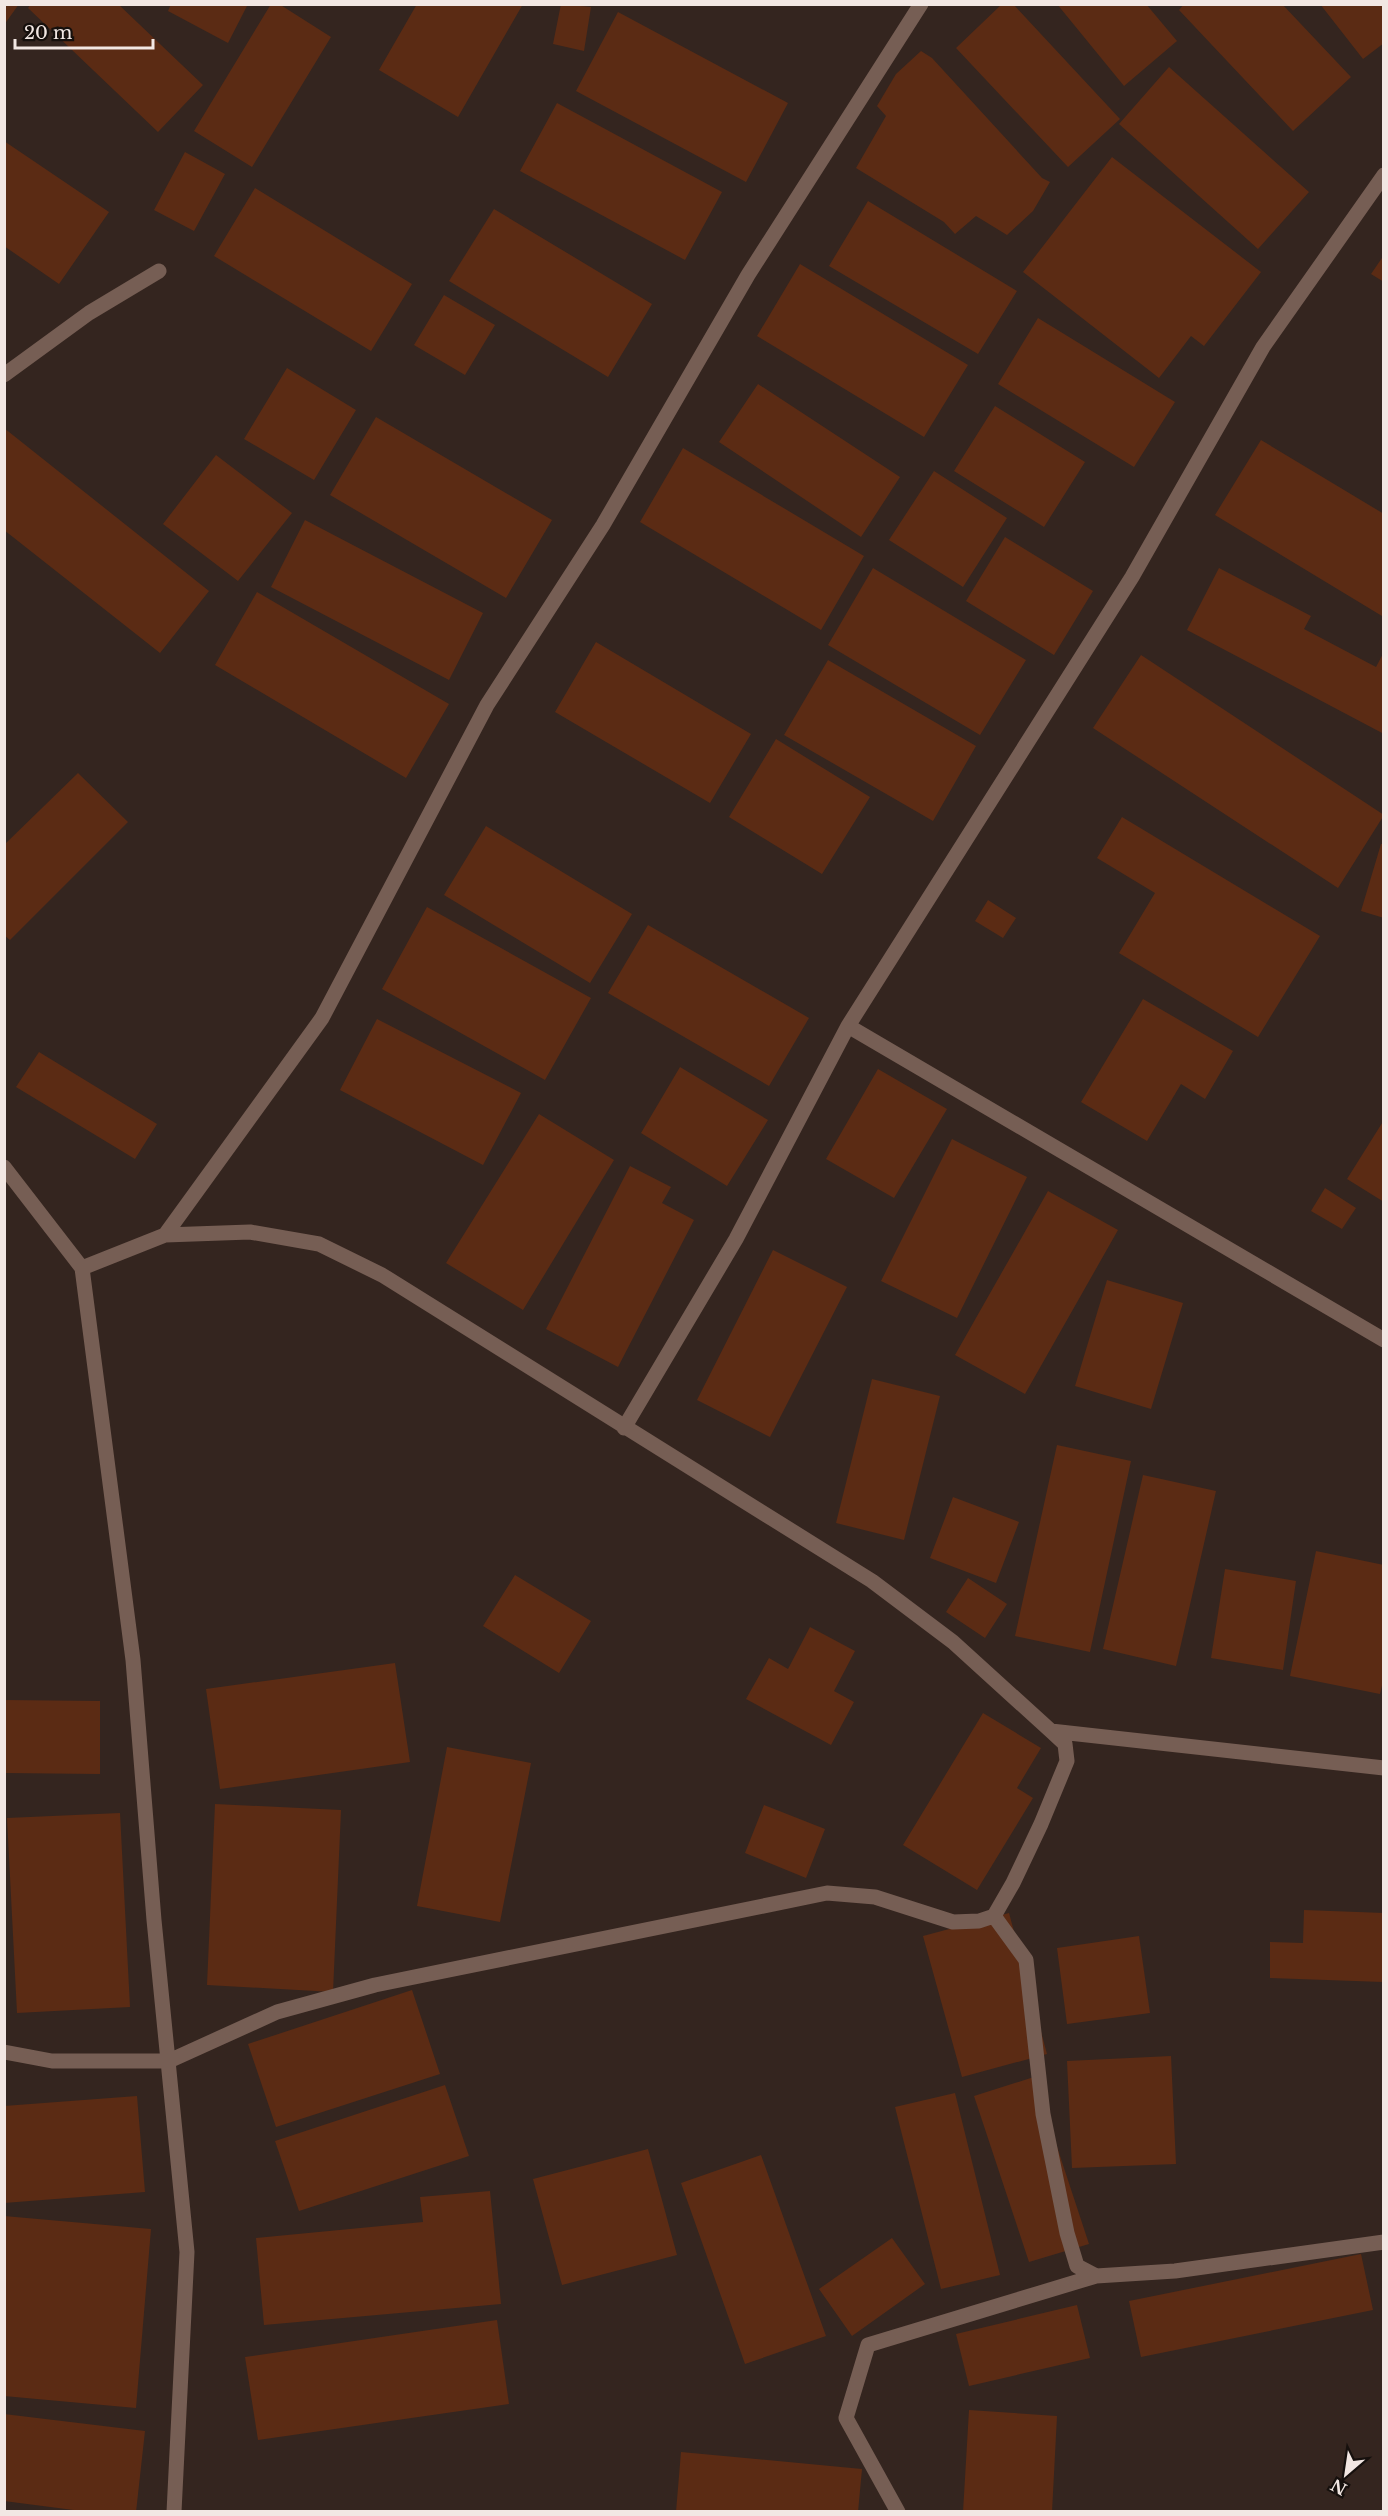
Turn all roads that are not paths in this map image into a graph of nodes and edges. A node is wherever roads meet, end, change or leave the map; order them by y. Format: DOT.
graph roads {
  1 [pos="921,4"];
  2 [pos="1383,175"];
  3 [pos="159,271"];
  4 [pos="4,375"];
  5 [pos="848,1026"];
  6 [pos="4,1167"];
  7 [pos="165,1235"];
  8 [pos="82,1268"];
  9 [pos="1383,1340"];
  10 [pos="624,1428"];
  11 [pos="1051,1731"];
  12 [pos="1382,1763"];
  13 [pos="994,1916"];
  14 [pos="4,2052"];
  15 [pos="169,2061"];
  16 [pos="1383,2242"];
  17 [pos="1096,2276"];
  18 [pos="174,2511"];
  19 [pos="898,2511"];
  1 -- 7 [label="street"];
  2 -- 5 [label="street"];
  3 -- 4 [label="street"];
  5 -- 9 [label="street"];
  5 -- 10 [label="street"];
  6 -- 8 [label="street"];
  7 -- 8 [label="street"];
  7 -- 10 [label="street"];
  8 -- 15 [label="street"];
  10 -- 11 [label="street"];
  11 -- 12 [label="street"];
  11 -- 13 [label="street"];
  13 -- 15 [label="street"];
  13 -- 17 [label="street"];
  14 -- 15 [label="street"];
  15 -- 18 [label="street"];
  16 -- 17 [label="street"];
  17 -- 19 [label="street"];
}
